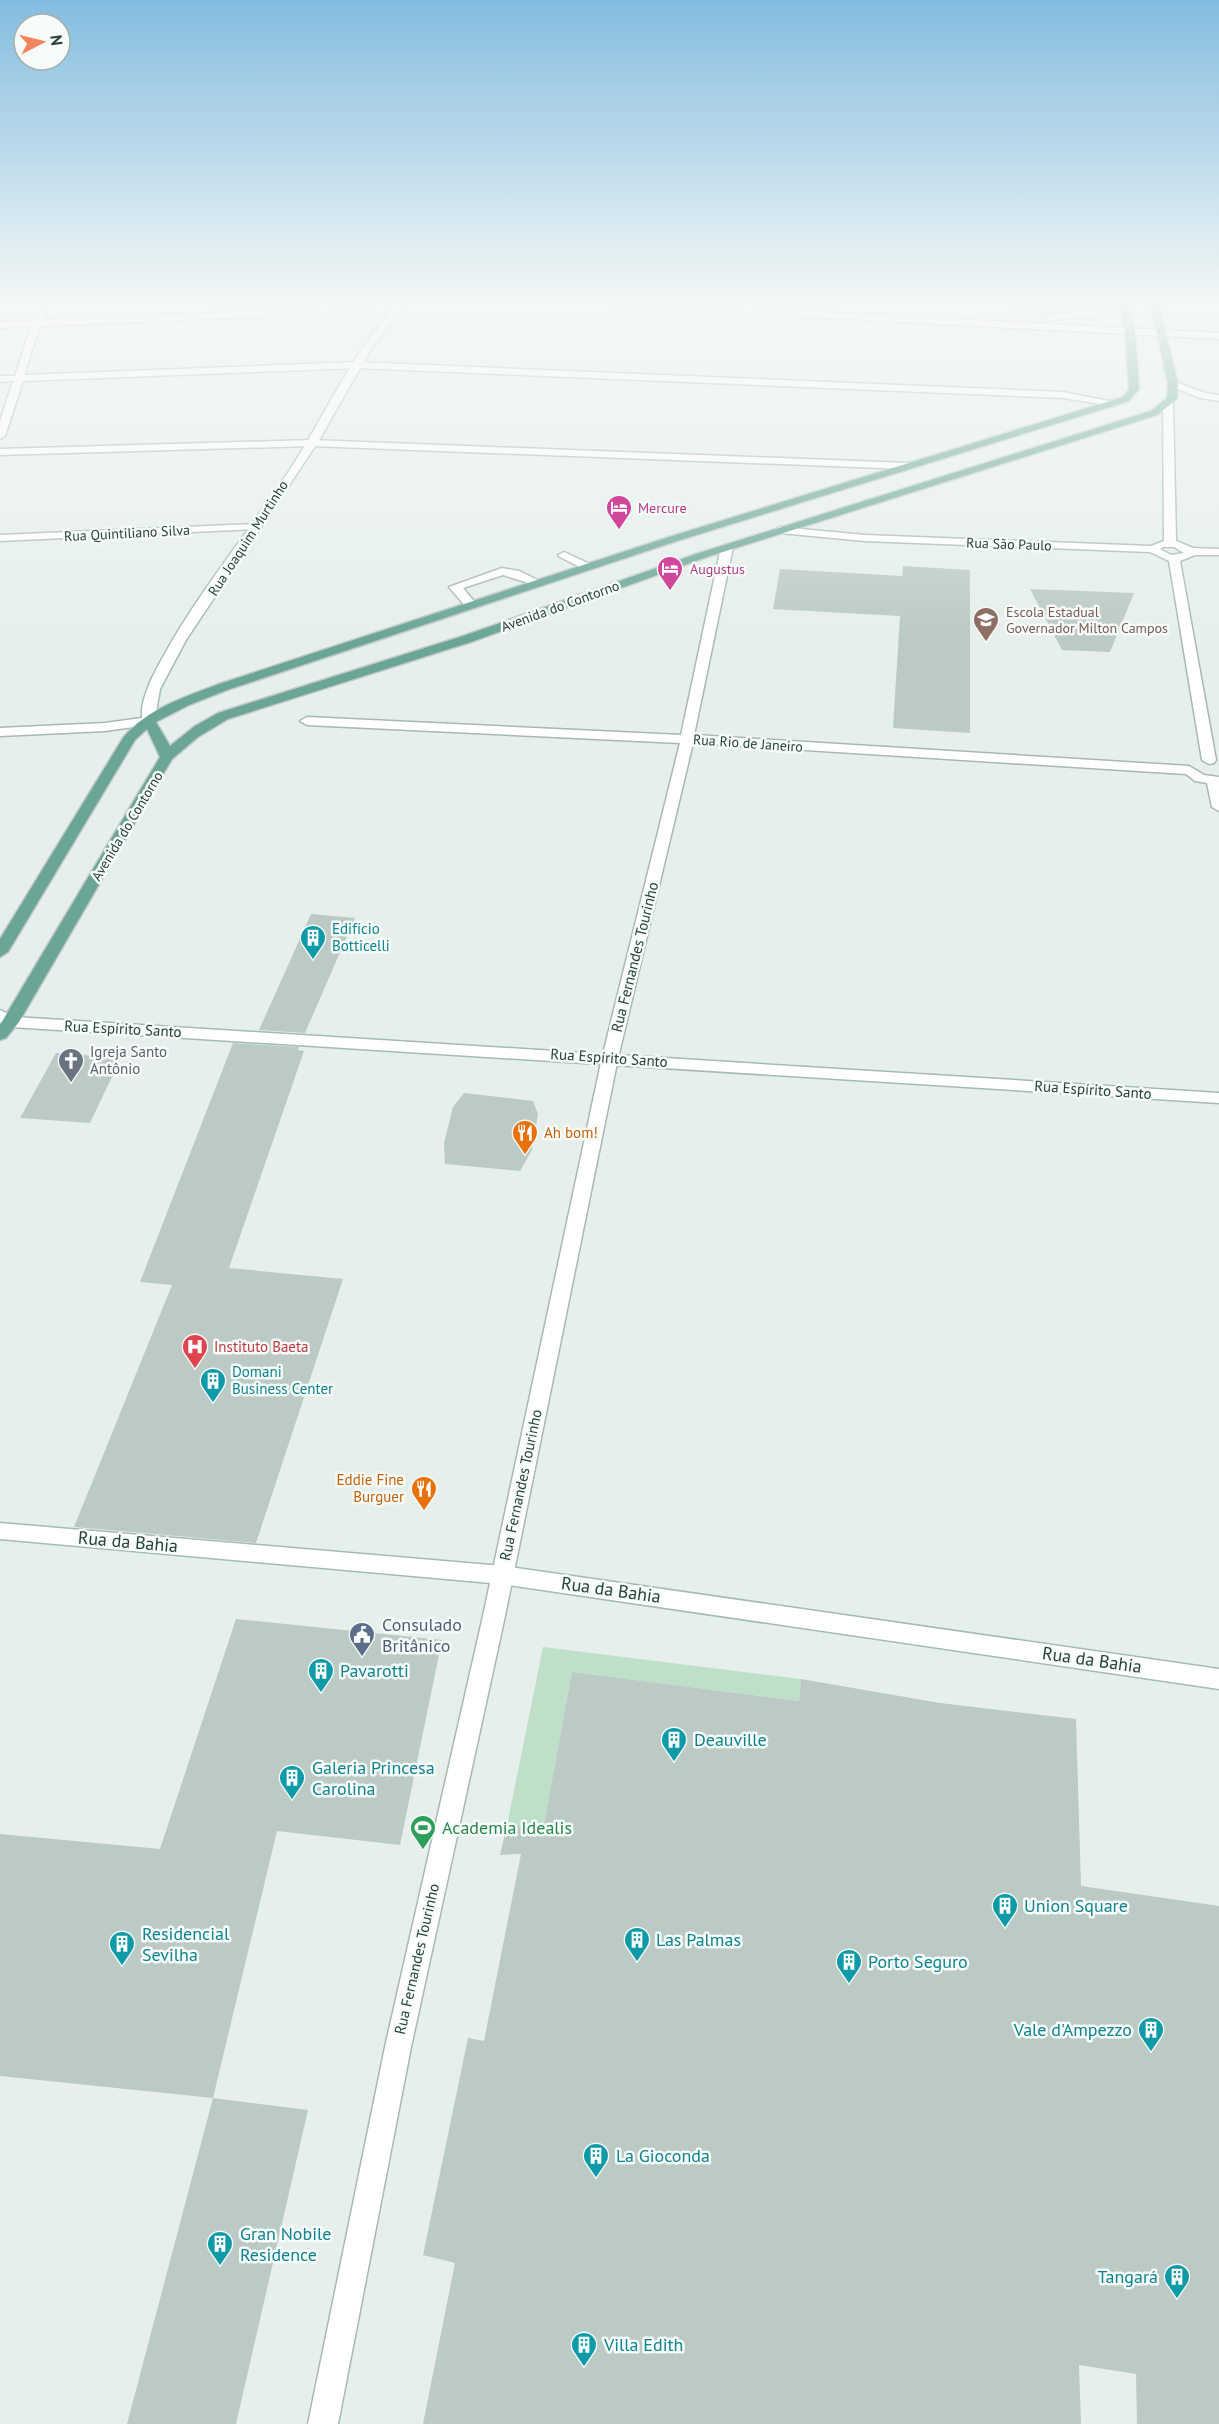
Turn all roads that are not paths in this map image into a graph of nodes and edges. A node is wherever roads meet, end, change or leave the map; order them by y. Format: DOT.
graph roads {
  1 [pos="7,414"];
  2 [pos="329,414"];
  3 [pos="1075,414"];
  4 [pos="1149,414"];
  5 [pos="1168,414"];
  6 [pos="0,436"];
  7 [pos="312,443"];
  8 [pos="0,452"];
  9 [pos="908,466"];
  10 [pos="819,518"];
  11 [pos="254,527"];
  12 [pos="780,530"];
  13 [pos="0,538"];
  14 [pos="865,538"];
  15 [pos="1170,543"];
  16 [pos="727,547"];
  17 [pos="1153,549"];
  18 [pos="1190,551"];
  19 [pos="1219,552"];
  20 [pos="564,555"];
  21 [pos="1174,558"];
  22 [pos="588,567"];
  23 [pos="538,583"];
  24 [pos="471,605"];
  25 [pos="149,721"];
  26 [pos="307,721"];
  27 [pos="0,732"];
  28 [pos="687,739"];
  29 [pos="167,757"];
  30 [pos="1214,761"];
  31 [pos="1189,770"];
  32 [pos="1216,781"];
  33 [pos="1219,807"];
  34 [pos="0,952"];
  35 [pos="4,1024"];
  36 [pos="610,1058"];
  37 [pos="1219,1098"];
  38 [pos="0,1531"];
  39 [pos="502,1575"];
  40 [pos="1219,1678"];
  41 [pos="323,2424"];
  1 -- 6 [label="street"];
  2 -- 7 [label="street, Rua Joaquim Murtinho"];
  3 -- 9 [label="main road, Avenida do Contorno"];
  4 -- 10 [label="main road, Avenida do Contorno"];
  5 -- 15 [label="street"];
  7 -- 8 [label="street"];
  7 -- 9 [label="street"];
  7 -- 11 [label="street, Rua Joaquim Murtinho"];
  9 -- 22 [label="main road, Avenida do Contorno"];
  10 -- 12 [label="main road, Avenida do Contorno"];
  10 -- 14 [label="street, Rua São Paulo"];
  11 -- 13 [label="street, Rua Quintiliano Silva"];
  11 -- 25 [label="street, Rua Joaquim Murtinho"];
  12 -- 14 [label="street, Rua São Paulo"];
  12 -- 16 [label="main road, Avenida do Contorno"];
  14 -- 17 [label="street, Rua São Paulo"];
  15 -- 17 [label="street"];
  15 -- 18 [label="street"];
  16 -- 28 [label="street, Rua Fernandes Tourinho"];
  16 -- 29 [label="main road, Avenida do Contorno"];
  17 -- 21 [label="street"];
  18 -- 19 [label="street"];
  18 -- 21 [label="street"];
  20 -- 22 [label="street"];
  21 -- 30 [label="street"];
  22 -- 23 [label="main road, Avenida do Contorno"];
  23 -- 24 [label="main road, Avenida do Contorno"];
  23 -- 24 [label="street"];
  24 -- 25 [label="main road, Avenida do Contorno"];
  25 -- 27 [label="street"];
  25 -- 29 [label="main road"];
  25 -- 34 [label="main road, Avenida do Contorno"];
  26 -- 28 [label="street, Rua Rio de Janeiro"];
  28 -- 31 [label="street, Rua Rio de Janeiro"];
  28 -- 36 [label="street, Rua Fernandes Tourinho"];
  29 -- 35 [label="main road, Avenida do Contorno"];
  30 -- 31 [label="street"];
  31 -- 32 [label="street"];
  32 -- 33 [label="street"];
  35 -- 36 [label="street, Rua Espírito Santo"];
  36 -- 37 [label="street, Rua Espírito Santo"];
  36 -- 39 [label="street, Rua Fernandes Tourinho"];
  38 -- 39 [label="street, Rua da Bahia"];
  39 -- 40 [label="street, Rua da Bahia"];
  39 -- 41 [label="street, Rua Fernandes Tourinho"];
}
